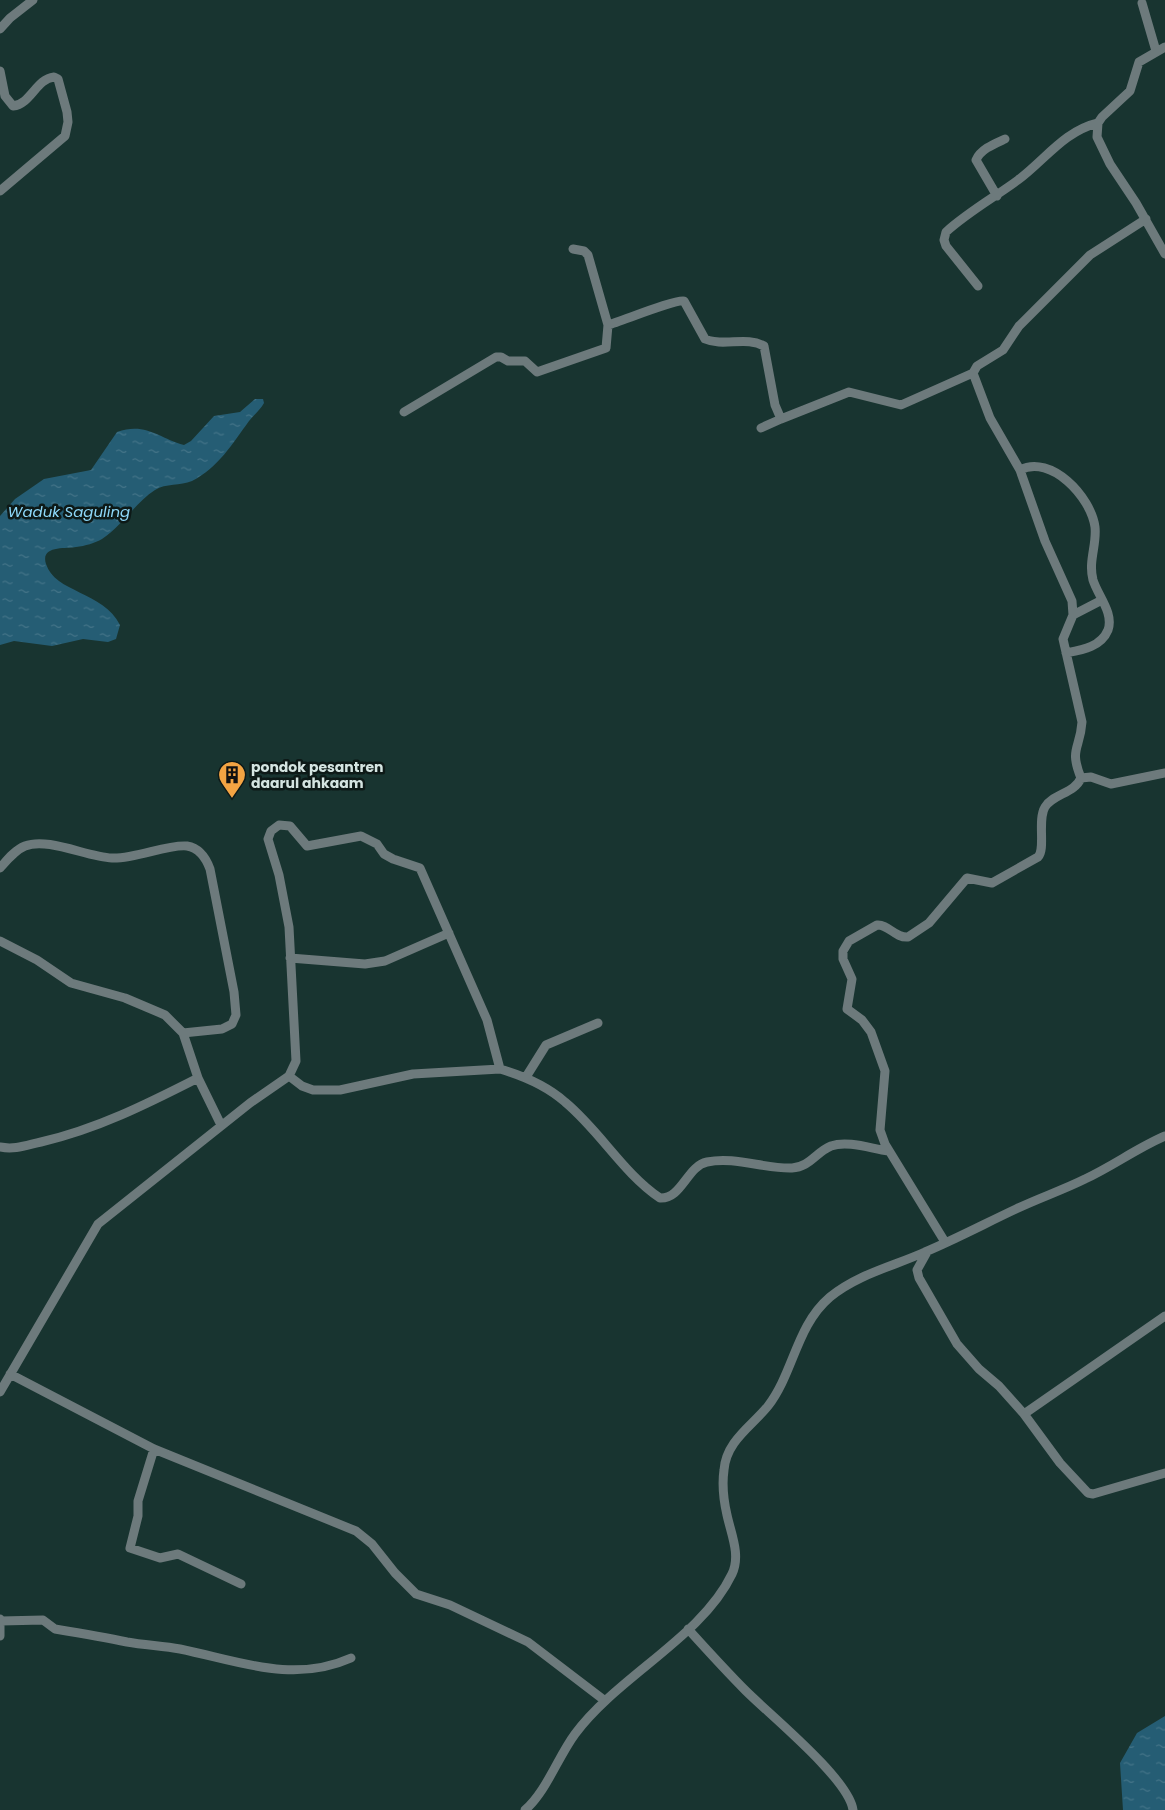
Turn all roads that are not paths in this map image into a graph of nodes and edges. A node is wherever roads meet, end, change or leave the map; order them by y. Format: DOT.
graph roads {
  1 [pos="33,0"];
  2 [pos="1142,3"];
  3 [pos="0,29"];
  4 [pos="1161,49"];
  5 [pos="0,71"];
  6 [pos="1098,123"];
  7 [pos="1005,139"];
  8 [pos="0,191"];
  9 [pos="996,196"];
  10 [pos="1146,219"];
  11 [pos="573,249"];
  12 [pos="1165,254"];
  13 [pos="978,286"];
  14 [pos="608,325"];
  15 [pos="973,373"];
  16 [pos="404,412"];
  17 [pos="781,419"];
  18 [pos="761,428"];
  19 [pos="1020,470"];
  20 [pos="1102,600"];
  21 [pos="1073,615"];
  22 [pos="1066,653"];
  23 [pos="1165,773"];
  24 [pos="1081,778"];
  25 [pos="0,868"];
  26 [pos="449,933"];
  27 [pos="0,941"];
  28 [pos="290,958"];
  29 [pos="598,1023"];
  30 [pos="183,1032"];
  31 [pos="500,1069"];
  32 [pos="289,1076"];
  33 [pos="526,1077"];
  34 [pos="198,1078"];
  35 [pos="221,1125"];
  36 [pos="1165,1137"];
  37 [pos="0,1147"];
  38 [pos="888,1151"];
  39 [pos="944,1242"];
  40 [pos="926,1252"];
  41 [pos="1165,1316"];
  42 [pos="10,1374"];
  43 [pos="0,1392"];
  44 [pos="1024,1414"];
  45 [pos="154,1449"];
  46 [pos="1165,1473"];
  47 [pos="241,1584"];
  48 [pos="1,1620"];
  49 [pos="688,1629"];
  50 [pos="0,1636"];
  51 [pos="352,1658"];
  52 [pos="604,1700"];
  53 [pos="525,1810"];
  54 [pos="853,1810"];
  1 -- 3 [label="street"];
  2 -- 4 [label="street"];
  4 -- 6 [label="street"];
  5 -- 8 [label="street"];
  6 -- 9 [label="street"];
  6 -- 10 [label="street"];
  7 -- 9 [label="street"];
  9 -- 13 [label="street"];
  10 -- 12 [label="street"];
  10 -- 15 [label="street"];
  11 -- 14 [label="street"];
  14 -- 16 [label="street"];
  14 -- 17 [label="street"];
  15 -- 17 [label="street"];
  15 -- 19 [label="street"];
  17 -- 18 [label="street"];
  19 -- 20 [label="street"];
  19 -- 21 [label="street"];
  20 -- 21 [label="street"];
  20 -- 22 [label="street"];
  21 -- 22 [label="street"];
  22 -- 24 [label="street"];
  23 -- 24 [label="street"];
  24 -- 38 [label="street"];
  25 -- 30 [label="street"];
  26 -- 28 [label="street"];
  26 -- 28 [label="street"];
  26 -- 31 [label="street"];
  27 -- 30 [label="street"];
  28 -- 32 [label="street"];
  29 -- 33 [label="street"];
  30 -- 34 [label="street"];
  31 -- 32 [label="street"];
  31 -- 33 [label="street"];
  32 -- 35 [label="street"];
  33 -- 38 [label="street"];
  34 -- 35 [label="street"];
  34 -- 37 [label="street"];
  35 -- 42 [label="street"];
  36 -- 39 [label="street"];
  38 -- 39 [label="street"];
  39 -- 40 [label="street"];
  40 -- 44 [label="street"];
  40 -- 49 [label="street"];
  41 -- 44 [label="street"];
  42 -- 43 [label="street"];
  42 -- 45 [label="street"];
  44 -- 46 [label="street"];
  45 -- 47 [label="street"];
  45 -- 52 [label="street"];
  48 -- 50 [label="street"];
  48 -- 51 [label="street"];
  49 -- 52 [label="street"];
  49 -- 54 [label="street"];
  52 -- 53 [label="street"];
}
